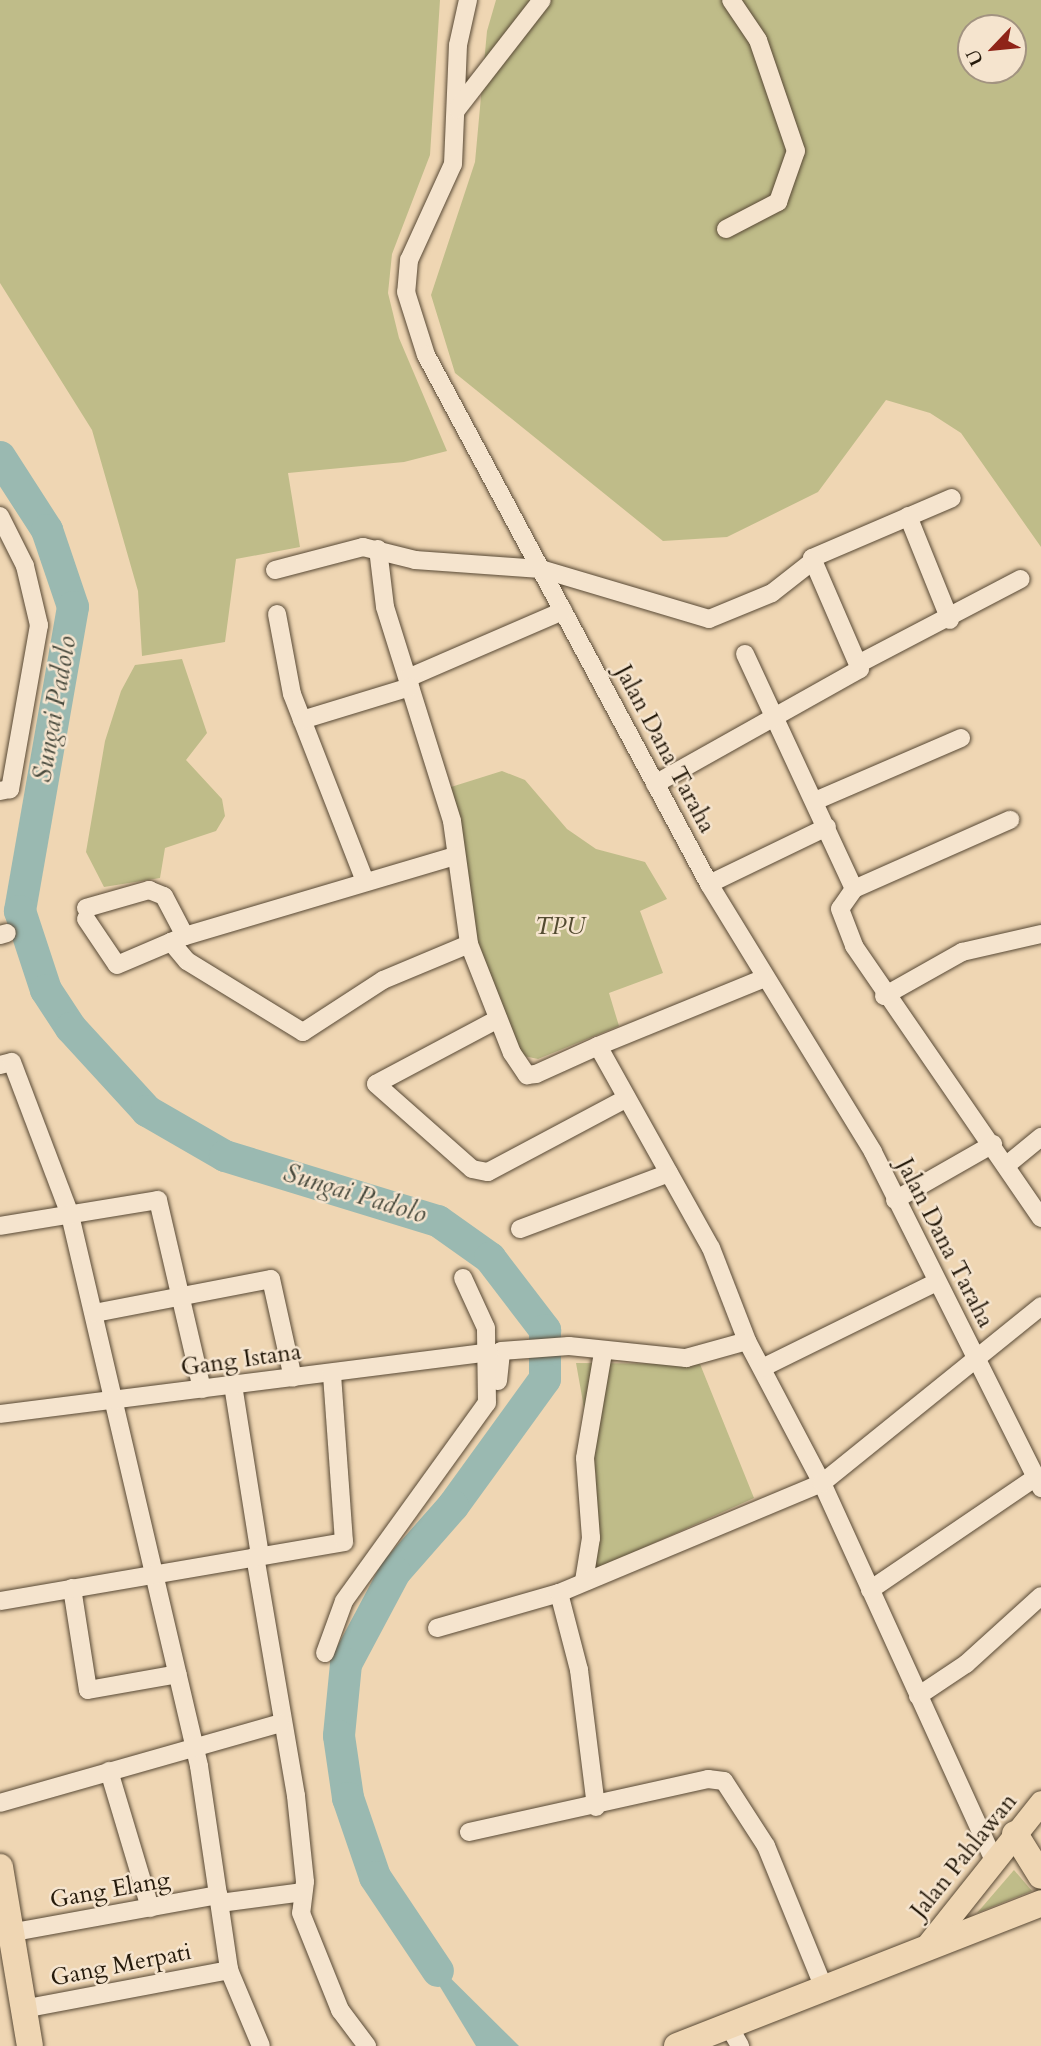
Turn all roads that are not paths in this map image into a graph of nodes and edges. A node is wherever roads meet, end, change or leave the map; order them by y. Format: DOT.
graph roads {
  1 [pos="468,0"];
  2 [pos="542,0"];
  3 [pos="731,0"];
  4 [pos="457,109"];
  5 [pos="726,229"];
  6 [pos="952,498"];
  7 [pos="0,516"];
  8 [pos="908,516"];
  9 [pos="378,549"];
  10 [pos="809,564"];
  11 [pos="541,569"];
  12 [pos="275,570"];
  13 [pos="1021,579"];
  14 [pos="563,611"];
  15 [pos="277,614"];
  16 [pos="950,620"];
  17 [pos="745,654"];
  18 [pos="863,662"];
  19 [pos="409,682"];
  20 [pos="770,716"];
  21 [pos="302,720"];
  22 [pos="961,738"];
  23 [pos="656,784"];
  24 [pos="0,791"];
  25 [pos="815,801"];
  26 [pos="1010,820"];
  27 [pos="827,827"];
  28 [pos="455,856"];
  29 [pos="365,881"];
  30 [pos="709,884"];
  31 [pos="854,889"];
  32 [pos="1041,934"];
  33 [pos="178,939"];
  34 [pos="469,944"];
  35 [pos="765,978"];
  36 [pos="884,996"];
  37 [pos="498,1019"];
  38 [pos="598,1046"];
  39 [pos="0,1065"];
  40 [pos="627,1098"];
  41 [pos="1041,1137"];
  42 [pos="993,1144"];
  43 [pos="1008,1164"];
  44 [pos="669,1173"];
  45 [pos="895,1200"];
  46 [pos="70,1215"];
  47 [pos="1041,1218"];
  48 [pos="0,1226"];
  49 [pos="520,1229"];
  50 [pos="463,1278"];
  51 [pos="935,1283"];
  52 [pos="182,1298"];
  53 [pos="1041,1307"];
  54 [pos="95,1313"];
  55 [pos="747,1341"];
  56 [pos="489,1353"];
  57 [pos="603,1353"];
  58 [pos="976,1358"];
  59 [pos="762,1368"];
  60 [pos="332,1373"];
  61 [pos="293,1378"];
  62 [pos="233,1385"];
  63 [pos="202,1389"];
  64 [pos="490,1394"];
  65 [pos="117,1403"];
  66 [pos="0,1414"];
  67 [pos="822,1483"];
  68 [pos="1038,1483"];
  69 [pos="258,1556"];
  70 [pos="156,1573"];
  71 [pos="584,1581"];
  72 [pos="72,1588"];
  73 [pos="870,1590"];
  74 [pos="559,1593"];
  75 [pos="1041,1595"];
  76 [pos="0,1601"];
  77 [pos="436,1628"];
  78 [pos="325,1653"];
  79 [pos="178,1674"];
  80 [pos="919,1696"];
  81 [pos="280,1723"];
  82 [pos="194,1747"];
  83 [pos="109,1771"];
  84 [pos="1041,1802"];
  85 [pos="0,1803"];
  86 [pos="596,1807"];
  87 [pos="469,1832"];
  88 [pos="1015,1834"];
  89 [pos="995,1860"];
  90 [pos="0,1867"];
  91 [pos="1041,1877"];
  92 [pos="303,1892"];
  93 [pos="219,1899"];
  94 [pos="1041,1903"];
  95 [pos="150,1908"];
  96 [pos="9,1933"];
  97 [pos="929,1943"];
  98 [pos="229,1970"];
  99 [pos="823,1986"];
  100 [pos="23,2008"];
  101 [pos="734,2036"];
  102 [pos="30,2046"];
  103 [pos="261,2046"];
  104 [pos="367,2046"];
  105 [pos="677,2046"];
  1 -- 4 [label="street, Jalan Dana Taraha"];
  2 -- 4 [label="street"];
  3 -- 5 [label="street"];
  4 -- 11 [label="street, Jalan Dana Taraha"];
  6 -- 8 [label="street"];
  7 -- 24 [label="street"];
  8 -- 10 [label="street"];
  8 -- 16 [label="street"];
  9 -- 11 [label="street"];
  9 -- 12 [label="street"];
  9 -- 19 [label="street"];
  10 -- 11 [label="street"];
  10 -- 18 [label="street"];
  11 -- 14 [label="street, Jalan Dana Taraha"];
  13 -- 16 [label="street"];
  14 -- 19 [label="street"];
  14 -- 23 [label="street, Jalan Dana Taraha"];
  15 -- 21 [label="street"];
  16 -- 18 [label="street"];
  17 -- 20 [label="street"];
  18 -- 20 [label="street"];
  19 -- 21 [label="street"];
  19 -- 28 [label="street"];
  20 -- 23 [label="street"];
  20 -- 25 [label="street"];
  21 -- 29 [label="street"];
  22 -- 25 [label="street"];
  23 -- 30 [label="street, Jalan Dana Taraha"];
  25 -- 27 [label="street"];
  26 -- 31 [label="street"];
  27 -- 30 [label="street"];
  27 -- 31 [label="street"];
  28 -- 29 [label="street"];
  28 -- 34 [label="street"];
  29 -- 33 [label="street"];
  30 -- 35 [label="street, Jalan Dana Taraha"];
  31 -- 36 [label="street"];
  32 -- 36 [label="street"];
  33 -- 33 [label="street"];
  33 -- 34 [label="street"];
  34 -- 37 [label="street"];
  35 -- 38 [label="street"];
  35 -- 45 [label="street, Jalan Dana Taraha"];
  36 -- 42 [label="street"];
  37 -- 38 [label="street"];
  37 -- 40 [label="street"];
  38 -- 40 [label="street"];
  39 -- 46 [label="street"];
  40 -- 44 [label="street"];
  41 -- 43 [label="street"];
  42 -- 43 [label="street"];
  42 -- 45 [label="street"];
  43 -- 47 [label="street"];
  44 -- 49 [label="street"];
  44 -- 55 [label="street"];
  45 -- 51 [label="street, Jalan Dana Taraha"];
  46 -- 48 [label="street"];
  46 -- 52 [label="street"];
  46 -- 54 [label="street"];
  50 -- 56 [label="street"];
  51 -- 58 [label="street, Jalan Dana Taraha"];
  51 -- 59 [label="street"];
  52 -- 54 [label="street"];
  52 -- 61 [label="street"];
  52 -- 63 [label="street"];
  53 -- 58 [label="street"];
  54 -- 65 [label="street"];
  55 -- 57 [label="street"];
  55 -- 59 [label="street"];
  56 -- 60 [label="street, Gang Istana"];
  56 -- 64 [label="street"];
  57 -- 64 [label="street"];
  57 -- 71 [label="street"];
  58 -- 67 [label="street"];
  58 -- 68 [label="street, Jalan Dana Taraha"];
  59 -- 67 [label="street"];
  60 -- 61 [label="street, Gang Istana"];
  60 -- 69 [label="street"];
  61 -- 62 [label="street, Gang Istana"];
  62 -- 63 [label="street, Gang Istana"];
  62 -- 69 [label="street"];
  63 -- 65 [label="street, Gang Istana"];
  64 -- 78 [label="street"];
  65 -- 66 [label="street, Gang Istana"];
  65 -- 70 [label="street"];
  67 -- 71 [label="street"];
  67 -- 73 [label="street"];
  68 -- 73 [label="street"];
  69 -- 70 [label="street"];
  69 -- 81 [label="street"];
  70 -- 72 [label="street"];
  70 -- 79 [label="street"];
  71 -- 74 [label="street"];
  72 -- 76 [label="street"];
  72 -- 79 [label="street"];
  73 -- 80 [label="street"];
  74 -- 77 [label="street"];
  74 -- 86 [label="street"];
  75 -- 80 [label="street"];
  79 -- 82 [label="street"];
  80 -- 89 [label="street"];
  81 -- 82 [label="street"];
  81 -- 92 [label="street"];
  82 -- 83 [label="street"];
  82 -- 93 [label="street"];
  83 -- 85 [label="street"];
  83 -- 95 [label="street"];
  84 -- 88 [label="main road, Jalan Pahlawan"];
  86 -- 87 [label="street"];
  86 -- 99 [label="street"];
  88 -- 89 [label="main road, Jalan Pahlawan"];
  88 -- 91 [label="highway"];
  89 -- 97 [label="main road, Jalan Pahlawan"];
  90 -- 96 [label="highway"];
  92 -- 93 [label="street, Gang Elang"];
  92 -- 104 [label="street"];
  93 -- 95 [label="street, Gang Elang"];
  93 -- 98 [label="street"];
  94 -- 97 [label="highway"];
  95 -- 96 [label="street, Gang Elang"];
  96 -- 100 [label="highway"];
  97 -- 99 [label="highway"];
  98 -- 100 [label="street, Gang Merpati"];
  98 -- 103 [label="street"];
  99 -- 101 [label="highway"];
  100 -- 102 [label="highway"];
  101 -- 105 [label="highway"];
}
